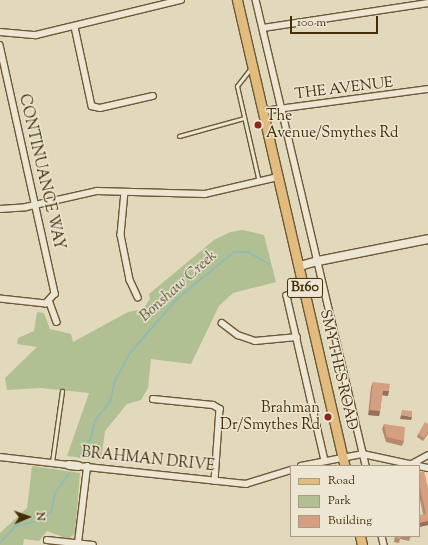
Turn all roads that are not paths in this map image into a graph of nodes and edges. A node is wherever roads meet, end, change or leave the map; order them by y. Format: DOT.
graph roads {
  1 [pos="181,0"];
  2 [pos="236,0"];
  3 [pos="241,0"];
  4 [pos="256,0"];
  5 [pos="428,3"];
  6 [pos="239,12"];
  7 [pos="74,27"];
  8 [pos="263,28"];
  9 [pos="0,32"];
  10 [pos="0,45"];
  11 [pos="252,66"];
  12 [pos="428,89"];
  13 [pos="153,96"];
  14 [pos="282,108"];
  15 [pos="263,111"];
  16 [pos="244,118"];
  17 [pos="179,136"];
  18 [pos="278,177"];
  19 [pos="259,182"];
  20 [pos="125,192"];
  21 [pos="37,205"];
  22 [pos="0,209"];
  23 [pos="428,239"];
  24 [pos="318,261"];
  25 [pos="300,266"];
  26 [pos="305,290"];
  27 [pos="138,297"];
  28 [pos="0,299"];
  29 [pos="50,303"];
  30 [pos="58,322"];
  31 [pos="222,323"];
  32 [pos="297,337"];
  33 [pos="62,391"];
  34 [pos="152,398"];
  35 [pos="363,454"];
  36 [pos="428,455"];
  37 [pos="0,457"];
  38 [pos="325,460"];
  39 [pos="344,462"];
  40 [pos="52,463"];
  41 [pos="412,464"];
  42 [pos="305,465"];
  43 [pos="366,465"];
  44 [pos="416,465"];
  45 [pos="87,467"];
  46 [pos="290,470"];
  47 [pos="215,481"];
  48 [pos="47,540"];
  49 [pos="78,543"];
  50 [pos="93,545"];
  1 -- 7 [label="street"];
  2 -- 6 [label="main road, SMYTHES ROAD / B160"];
  3 -- 6 [label="street"];
  4 -- 8 [label="street"];
  5 -- 8 [label="street"];
  6 -- 11 [label="main road, SMYTHES ROAD / B160"];
  7 -- 9 [label="street"];
  7 -- 13 [label="street"];
  8 -- 14 [label="street"];
  10 -- 21 [label="street, CONTINUANCE WAY"];
  11 -- 15 [label="main road, SMYTHES ROAD / B160"];
  11 -- 16 [label="lane"];
  12 -- 14 [label="street, THE AVENUE"];
  14 -- 15 [label="street, THE AVENUE"];
  14 -- 24 [label="street"];
  15 -- 18 [label="main road, SMYTHES ROAD / B160"];
  16 -- 17 [label="lane"];
  16 -- 19 [label="lane"];
  18 -- 19 [label="street"];
  18 -- 25 [label="main road, SMYTHES ROAD / B160"];
  19 -- 20 [label="street"];
  20 -- 21 [label="street"];
  20 -- 27 [label="street"];
  21 -- 22 [label="street"];
  21 -- 29 [label="street, CONTINUANCE WAY"];
  23 -- 24 [label="street"];
  24 -- 25 [label="street"];
  24 -- 35 [label="street"];
  25 -- 26 [label="main road, SMYTHES ROAD / B160"];
  26 -- 32 [label="street"];
  26 -- 39 [label="main road, SMYTHES ROAD / B160"];
  28 -- 29 [label="street"];
  29 -- 30 [label="street"];
  31 -- 32 [label="street"];
  32 -- 38 [label="street"];
  33 -- 40 [label="lane"];
  34 -- 47 [label="street"];
  35 -- 39 [label="street"];
  35 -- 41 [label="street"];
  35 -- 43 [label="street"];
  36 -- 41 [label="street"];
  37 -- 40 [label="street, BRAHMAN DRIVE"];
  38 -- 39 [label="street"];
  38 -- 42 [label="street"];
  40 -- 45 [label="street, BRAHMAN DRIVE"];
  41 -- 44 [label="street"];
  45 -- 47 [label="street, BRAHMAN DRIVE"];
  45 -- 49 [label="street"];
  46 -- 47 [label="street, BRAHMAN DRIVE"];
  48 -- 49 [label="street"];
  49 -- 50 [label="street"];
}
